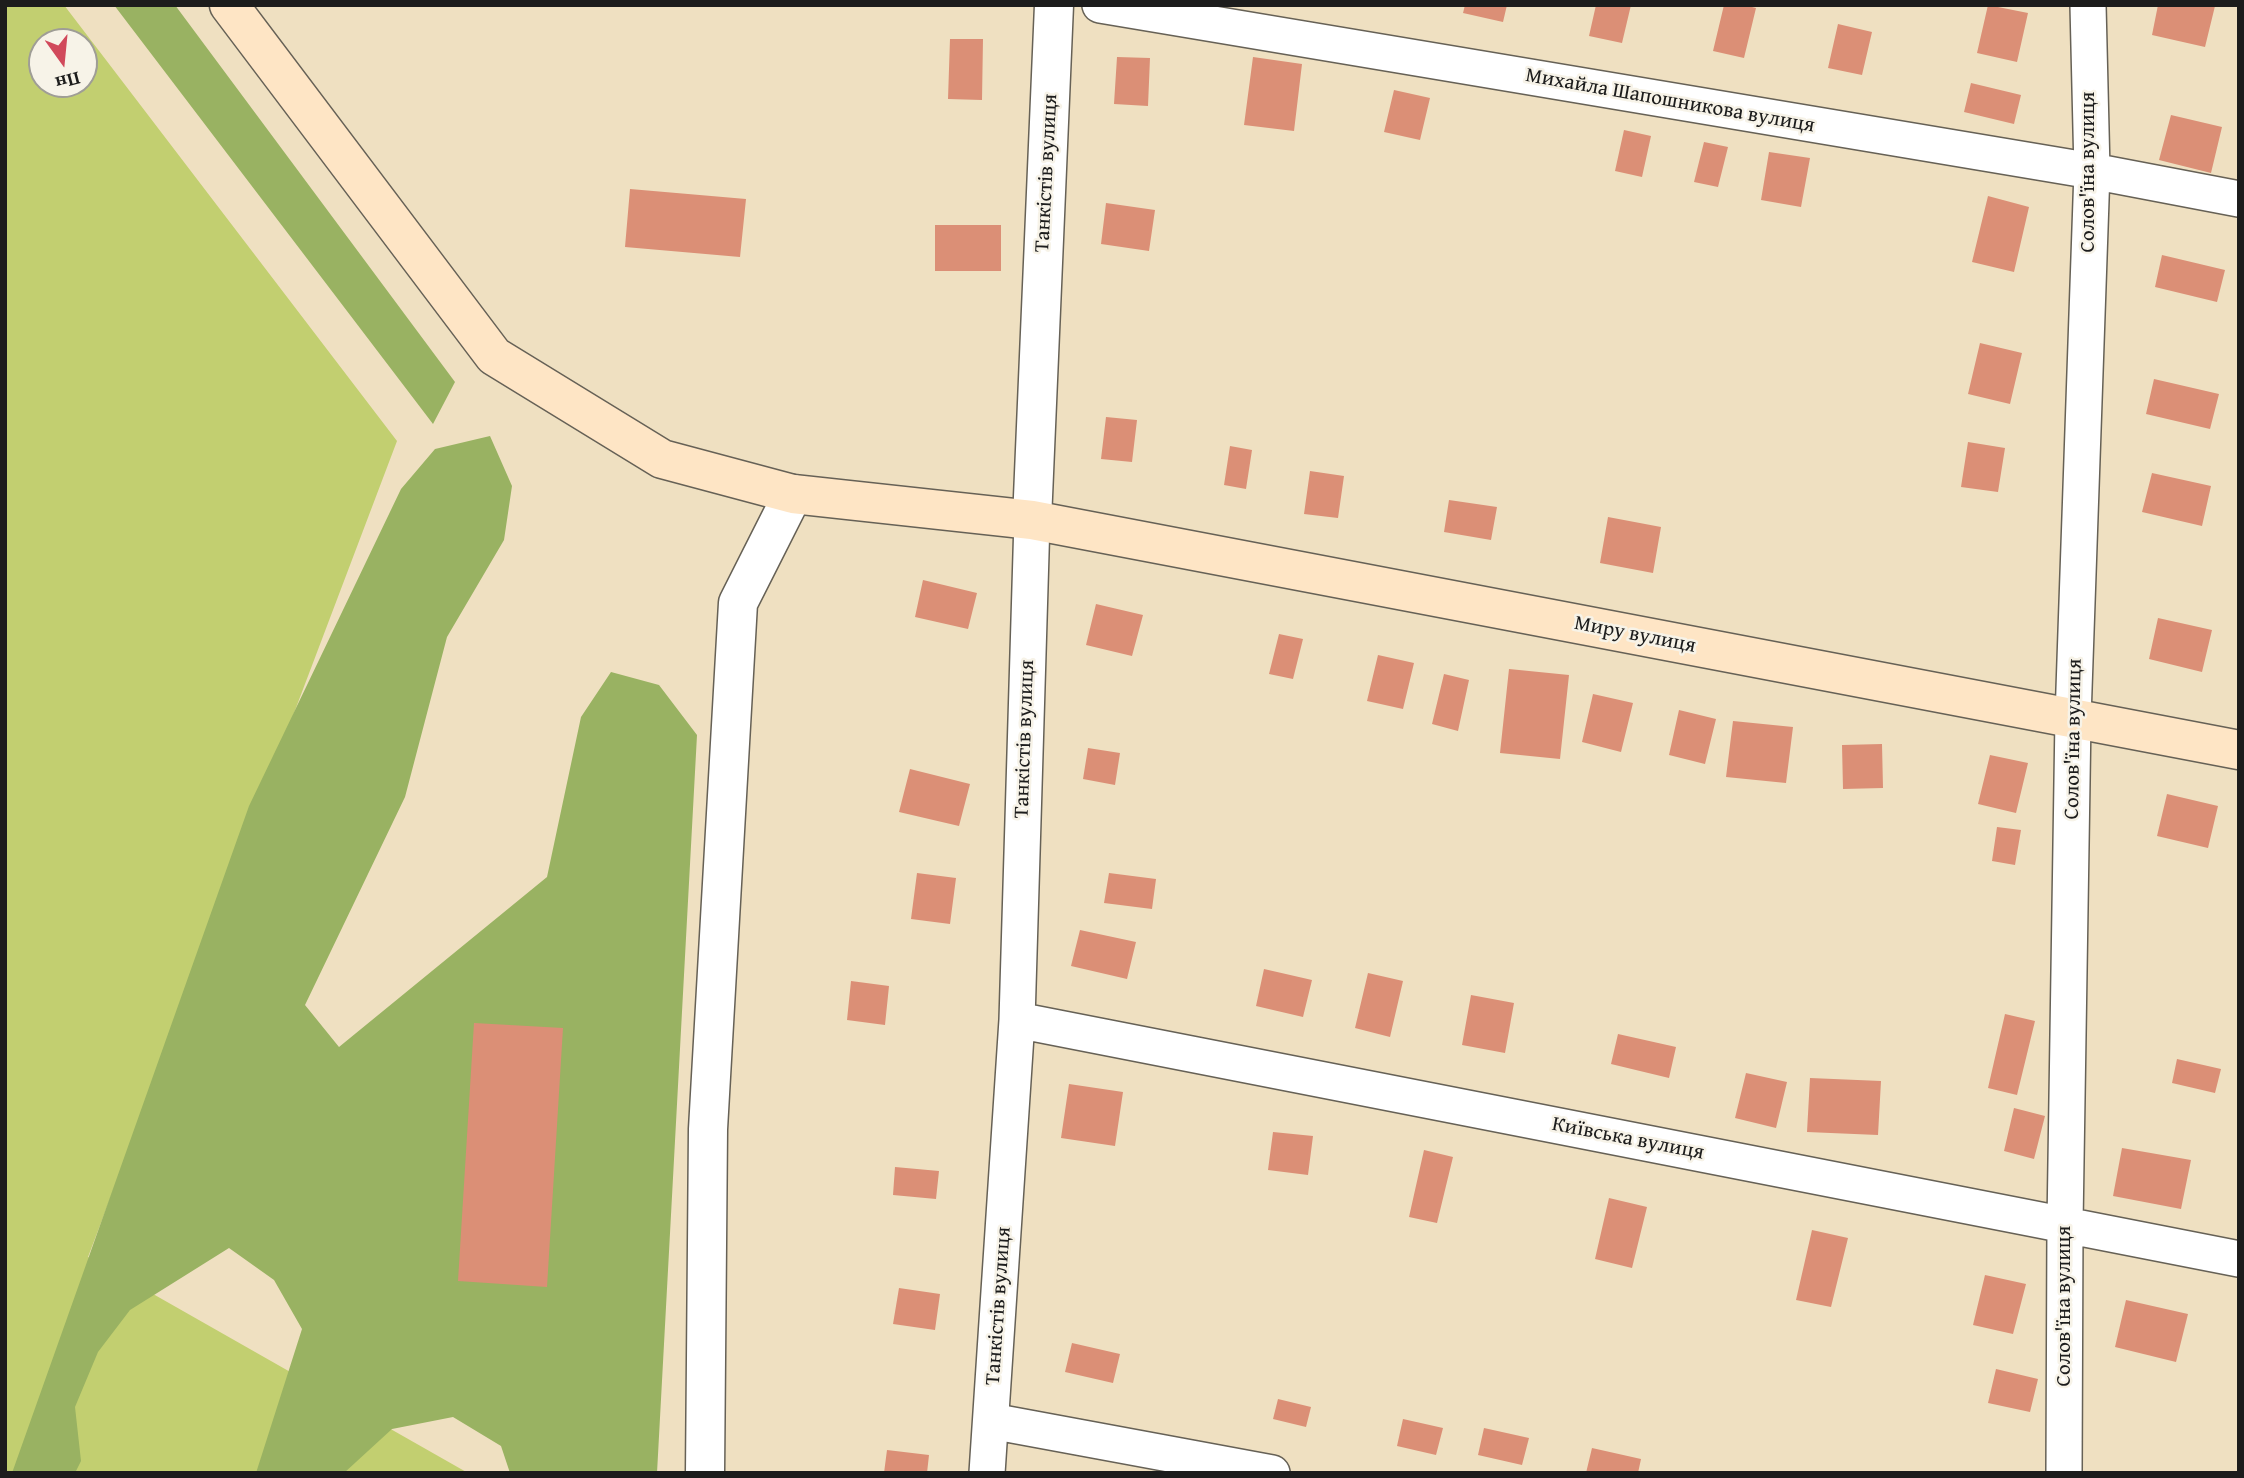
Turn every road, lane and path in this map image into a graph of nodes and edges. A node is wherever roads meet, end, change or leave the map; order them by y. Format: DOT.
graph roads {
  1 [pos="229,5"];
  2 [pos="1054,5"];
  3 [pos="1100,5"];
  4 [pos="2088,5"];
  5 [pos="2092,171"];
  6 [pos="2239,199"];
  7 [pos="793,494"];
  8 [pos="1032,520"];
  9 [pos="2073,718"];
  10 [pos="2239,750"];
  11 [pos="1017,1020"];
  12 [pos="2065,1224"];
  13 [pos="2239,1259"];
  14 [pos="991,1421"];
  15 [pos="705,1473"];
  16 [pos="987,1473"];
  17 [pos="1272,1473"];
  18 [pos="2064,1473"];
  1 -- 7 [label="main road, Миру вулиця"];
  2 -- 8 [label="street, Танкістів вулиця"];
  3 -- 5 [label="street, Михайла Шапошникова вулиця"];
  4 -- 5 [label="street, Солов'їна вулиця"];
  5 -- 6 [label="street, Михайла Шапошникова вулиця"];
  5 -- 9 [label="street, Солов'їна вулиця"];
  7 -- 8 [label="main road, Миру вулиця"];
  7 -- 15 [label="street"];
  8 -- 9 [label="main road, Миру вулиця"];
  8 -- 11 [label="street, Танкістів вулиця"];
  9 -- 10 [label="main road, Миру вулиця"];
  9 -- 12 [label="street, Солов'їна вулиця"];
  11 -- 12 [label="street, Київська вулиця"];
  11 -- 14 [label="street, Танкістів вулиця"];
  12 -- 13 [label="street, Київська вулиця"];
  12 -- 18 [label="street, Солов'їна вулиця"];
  14 -- 16 [label="street, Танкістів вулиця"];
  14 -- 17 [label="street"];
}
